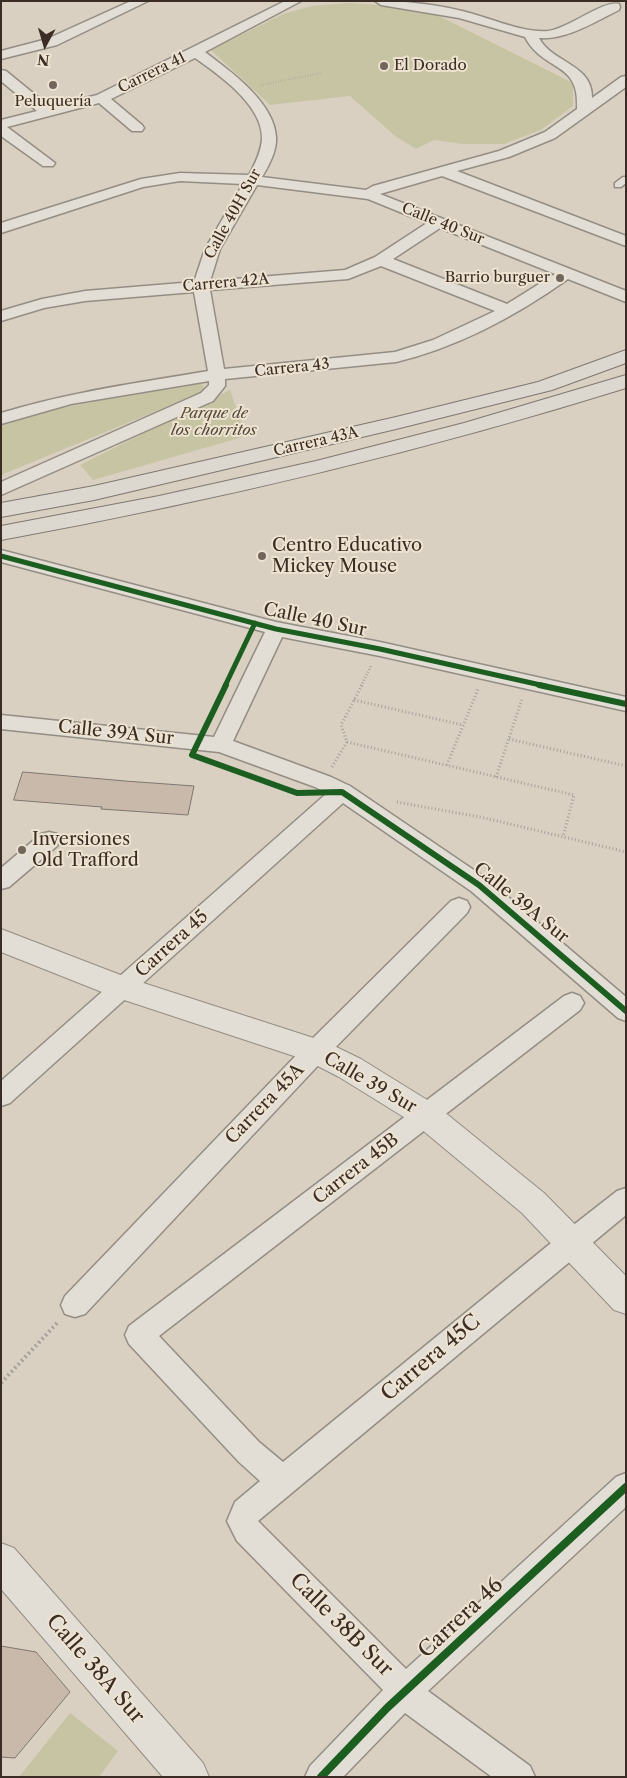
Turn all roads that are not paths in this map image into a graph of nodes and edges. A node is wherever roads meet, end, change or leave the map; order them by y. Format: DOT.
graph roads {
  1 [pos="142,1"];
  2 [pos="295,1"];
  3 [pos="381,1"];
  4 [pos="614,7"];
  5 [pos="530,34"];
  6 [pos="196,52"];
  7 [pos="1,55"];
  8 [pos="1,74"];
  9 [pos="579,75"];
  10 [pos="626,78"];
  11 [pos="102,98"];
  12 [pos="584,110"];
  13 [pos="48,112"];
  14 [pos="1,124"];
  15 [pos="137,128"];
  16 [pos="1,129"];
  17 [pos="48,163"];
  18 [pos="443,171"];
  19 [pos="626,179"];
  20 [pos="254,180"];
  21 [pos="618,185"];
  22 [pos="371,195"];
  23 [pos="439,222"];
  24 [pos="1,228"];
  25 [pos="626,241"];
  26 [pos="381,260"];
  27 [pos="567,273"];
  28 [pos="201,285"];
  29 [pos="626,297"];
  30 [pos="506,310"];
  31 [pos="1,316"];
  32 [pos="626,356"];
  33 [pos="218,375"];
  34 [pos="626,381"];
  35 [pos="1,419"];
  36 [pos="1,488"];
  37 [pos="1,510"];
  38 [pos="1,533"];
  39 [pos="1,556"];
  40 [pos="276,629"];
  41 [pos="626,704"];
  42 [pos="1,722"];
  43 [pos="221,745"];
  44 [pos="333,787"];
  45 [pos="49,840"];
  46 [pos="1,881"];
  47 [pos="459,907"];
  48 [pos="1,940"];
  49 [pos="122,988"];
  50 [pos="572,1004"];
  51 [pos="626,1011"];
  52 [pos="316,1051"];
  53 [pos="1,1096"];
  54 [pos="426,1115"];
  55 [pos="626,1199"];
  56 [pos="572,1242"];
  57 [pos="626,1299"];
  58 [pos="75,1305"];
  59 [pos="282,1481"];
  60 [pos="626,1487"];
  61 [pos="242,1521"];
  62 [pos="1,1561"];
  63 [pos="407,1690"];
  64 [pos="189,1777"];
  65 [pos="321,1777"];
  66 [pos="519,1777"];
  1 -- 7 [label="street"];
  2 -- 6 [label="street, Carrera 41"];
  3 -- 5 [label="street"];
  4 -- 5 [label="street"];
  5 -- 9 [label="street"];
  6 -- 11 [label="street, Carrera 41"];
  6 -- 20 [label="street, Calle 40H Sur"];
  8 -- 13 [label="street"];
  9 -- 10 [label="street"];
  9 -- 12 [label="street"];
  10 -- 12 [label="street"];
  11 -- 13 [label="street, Carrera 41"];
  11 -- 15 [label="street"];
  12 -- 18 [label="street"];
  13 -- 14 [label="street, Carrera 41"];
  16 -- 17 [label="street"];
  18 -- 22 [label="street"];
  18 -- 25 [label="street"];
  19 -- 21 [label="lane"];
  20 -- 22 [label="street, Calle 40 Sur"];
  20 -- 24 [label="street, Calle 40 Sur"];
  20 -- 28 [label="street, Calle 40H Sur"];
  22 -- 23 [label="street, Calle 40 Sur"];
  23 -- 26 [label="street, Carrera 42A"];
  23 -- 27 [label="street, Calle 40 Sur"];
  26 -- 28 [label="street, Carrera 42A"];
  26 -- 30 [label="street"];
  27 -- 29 [label="street, Calle 40 Sur"];
  27 -- 30 [label="street, Carrera 43"];
  28 -- 31 [label="street, Carrera 42A"];
  28 -- 33 [label="street, Calle 40H Sur"];
  30 -- 33 [label="street, Carrera 43"];
  32 -- 37 [label="main road, Carrera 43A"];
  33 -- 35 [label="street, Carrera 43"];
  33 -- 36 [label="street"];
  34 -- 38 [label="main road, Carrera 43A"];
  39 -- 40 [label="street, Calle 40 Sur"];
  40 -- 41 [label="street, Calle 40 Sur"];
  40 -- 43 [label="street"];
  42 -- 43 [label="street, Calle 39A Sur"];
  43 -- 44 [label="street, Calle 39A Sur"];
  44 -- 49 [label="street, Carrera 45"];
  44 -- 51 [label="street, Calle 39A Sur"];
  45 -- 46 [label="street"];
  47 -- 52 [label="street, Carrera 45A"];
  48 -- 49 [label="street, Calle 39 Sur"];
  49 -- 52 [label="street, Calle 39 Sur"];
  49 -- 53 [label="street, Carrera 45"];
  50 -- 54 [label="street, Carrera 45B"];
  52 -- 54 [label="street, Calle 39 Sur"];
  52 -- 58 [label="street, Carrera 45A"];
  54 -- 56 [label="street, Calle 39 Sur"];
  54 -- 59 [label="street, Carrera 45B"];
  55 -- 56 [label="street, Carrera 45C"];
  56 -- 57 [label="street, Calle 39 Sur"];
  56 -- 59 [label="street, Carrera 45C"];
  59 -- 61 [label="street, Carrera 45C"];
  60 -- 63 [label="street, Carrera 46"];
  61 -- 63 [label="street, Calle 38B Sur"];
  62 -- 64 [label="street, Calle 38A Sur"];
  63 -- 65 [label="street, Carrera 46"];
  63 -- 66 [label="street, Calle 38B Sur"];
}
